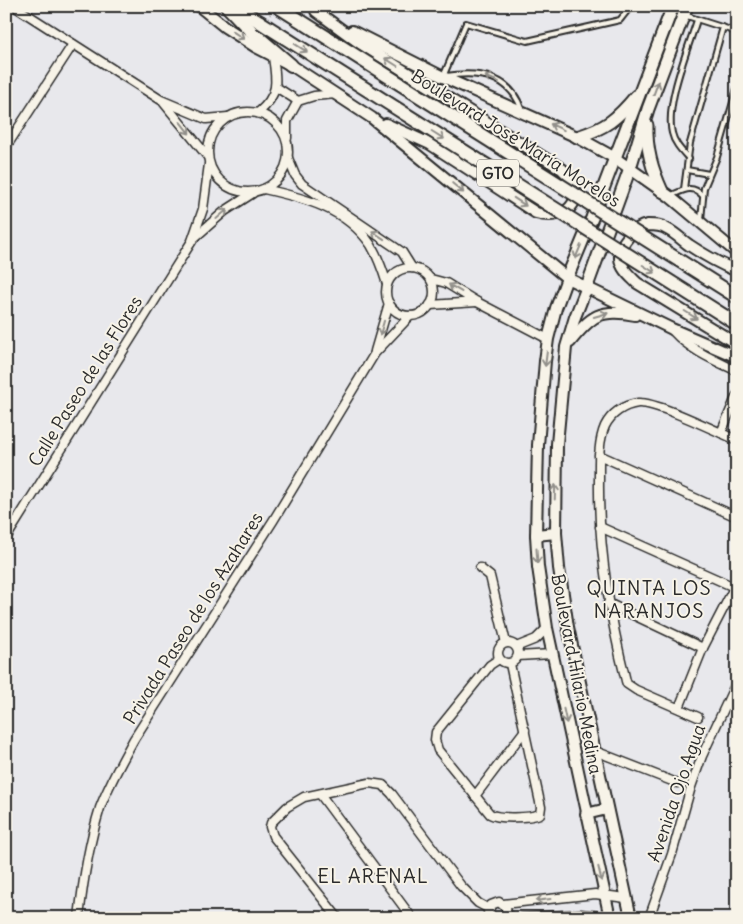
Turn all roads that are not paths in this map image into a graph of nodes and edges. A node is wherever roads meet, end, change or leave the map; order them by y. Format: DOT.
graph roads {
  1 [pos="14,6"];
  2 [pos="199,6"];
  3 [pos="227,6"];
  4 [pos="235,6"];
  5 [pos="277,6"];
  6 [pos="631,6"];
  7 [pos="669,7"];
  8 [pos="312,9"];
  9 [pos="686,11"];
  10 [pos="697,20"];
  11 [pos="722,27"];
  12 [pos="737,32"];
  13 [pos="73,44"];
  14 [pos="274,57"];
  15 [pos="291,65"];
  16 [pos="443,77"];
  17 [pos="276,87"];
  18 [pos="737,88"];
  19 [pos="642,89"];
  20 [pos="337,94"];
  21 [pos="161,100"];
  22 [pos="298,100"];
  23 [pos="648,109"];
  24 [pos="258,113"];
  25 [pos="522,113"];
  26 [pos="230,117"];
  27 [pos="372,118"];
  28 [pos="577,137"];
  29 [pos="286,140"];
  30 [pos="6,148"];
  31 [pos="288,158"];
  32 [pos="615,158"];
  33 [pos="689,159"];
  34 [pos="209,160"];
  35 [pos="630,168"];
  36 [pos="687,170"];
  37 [pos="709,174"];
  38 [pos="264,189"];
  39 [pos="684,189"];
  40 [pos="255,192"];
  41 [pos="665,193"];
  42 [pos="703,196"];
  43 [pos="701,223"];
  44 [pos="192,241"];
  45 [pos="737,253"];
  46 [pos="412,268"];
  47 [pos="737,271"];
  48 [pos="566,278"];
  49 [pos="431,280"];
  50 [pos="388,284"];
  51 [pos="586,288"];
  52 [pos="737,297"];
  53 [pos="477,302"];
  54 [pos="389,303"];
  55 [pos="430,305"];
  56 [pos="410,316"];
  57 [pos="650,318"];
  58 [pos="737,324"];
  59 [pos="672,330"];
  60 [pos="548,340"];
  61 [pos="737,344"];
  62 [pos="566,347"];
  63 [pos="375,353"];
  64 [pos="737,357"];
  65 [pos="737,371"];
  66 [pos="737,395"];
  67 [pos="721,433"];
  68 [pos="737,440"];
  69 [pos="599,455"];
  70 [pos="737,517"];
  71 [pos="600,527"];
  72 [pos="556,533"];
  73 [pos="536,534"];
  74 [pos="6,538"];
  75 [pos="480,568"];
  76 [pos="735,584"];
  77 [pos="608,603"];
  78 [pos="547,628"];
  79 [pos="506,643"];
  80 [pos="516,646"];
  81 [pos="703,648"];
  82 [pos="552,654"];
  83 [pos="518,656"];
  84 [pos="499,658"];
  85 [pos="510,664"];
  86 [pos="737,681"];
  87 [pos="679,708"];
  88 [pos="698,717"];
  89 [pos="525,730"];
  90 [pos="595,752"];
  91 [pos="677,783"];
  92 [pos="320,794"];
  93 [pos="475,796"];
  94 [pos="607,809"];
  95 [pos="586,814"];
  96 [pos="605,894"];
  97 [pos="626,898"];
  98 [pos="503,904"];
  99 [pos="333,916"];
  100 [pos="490,916"];
  101 [pos="610,917"];
  102 [pos="80,918"];
  103 [pos="412,918"];
  104 [pos="504,918"];
  105 [pos="522,918"];
  106 [pos="621,918"];
  107 [pos="631,918"];
  108 [pos="649,918"];
  1 -- 13 [label="street"];
  2 -- 14 [label="street, one-way"];
  3 -- 15 [label="main road"];
  4 -- 58 [label="main road, GTO, one-way, bridge"];
  5 -- 52 [label="main road, Boulevard José María Morelos / GTO, bridge"];
  6 -- 16 [label="lane"];
  7 -- 19 [label="main road, Boulevard Hilario Medina"];
  8 -- 16 [label="street, Boulevard José María Morelos"];
  27 -- 8 [label="street, one-way"];
  9 -- 10 [label="lane"];
  23 -- 9 [label="main road, Boulevard Hilario Medina, one-way"];
  10 -- 11 [label="lane"];
  10 -- 33 [label="lane"];
  11 -- 12 [label="lane"];
  11 -- 33 [label="lane"];
  13 -- 21 [label="street"];
  13 -- 30 [label="street"];
  14 -- 15 [label="street"];
  14 -- 17 [label="street"];
  15 -- 20 [label="street"];
  16 -- 25 [label="street, Boulevard José María Morelos"];
  25 -- 16 [label="lane, one-way"];
  17 -- 22 [label="street"];
  17 -- 24 [label="street"];
  18 -- 37 [label="lane"];
  19 -- 28 [label="main road"];
  19 -- 32 [label="main road, Boulevard Hilario Medina"];
  20 -- 22 [label="street"];
  20 -- 27 [label="street"];
  21 -- 26 [label="street"];
  21 -- 34 [label="street, one-way"];
  22 -- 29 [label="street"];
  23 -- 35 [label="main road, Boulevard Hilario Medina"];
  23 -- 41 [label="main road"];
  24 -- 26 [label="street"];
  24 -- 29 [label="street"];
  28 -- 25 [label="street, Boulevard José María Morelos, one-way"];
  26 -- 34 [label="street"];
  27 -- 48 [label="street, one-way"];
  28 -- 32 [label="street, Boulevard José María Morelos"];
  29 -- 31 [label="street"];
  31 -- 38 [label="street"];
  46 -- 31 [label="street, one-way"];
  32 -- 35 [label="street, Boulevard José María Morelos"];
  32 -- 48 [label="main road, Boulevard Hilario Medina, one-way"];
  33 -- 36 [label="lane"];
  34 -- 40 [label="street"];
  34 -- 44 [label="street, Calle Paseo de las Flores"];
  35 -- 41 [label="street, Boulevard José María Morelos"];
  35 -- 51 [label="main road, Boulevard Hilario Medina"];
  36 -- 37 [label="lane"];
  36 -- 39 [label="lane"];
  37 -- 42 [label="lane"];
  38 -- 40 [label="street"];
  38 -- 50 [label="street"];
  39 -- 41 [label="lane"];
  39 -- 42 [label="lane"];
  44 -- 40 [label="street, Calle Paseo de las Flores, one-way"];
  41 -- 43 [label="street, Boulevard José María Morelos"];
  42 -- 43 [label="lane"];
  43 -- 45 [label="street, Boulevard José María Morelos"];
  44 -- 74 [label="street, Calle Paseo de las Flores"];
  46 -- 49 [label="street"];
  46 -- 50 [label="street"];
  47 -- 61 [label="street, one-way"];
  48 -- 51 [label="street"];
  48 -- 60 [label="street, Boulevard Hilario Medina"];
  53 -- 49 [label="street, one-way"];
  49 -- 55 [label="street"];
  50 -- 54 [label="street"];
  51 -- 57 [label="street"];
  51 -- 62 [label="street, Boulevard Hilario Medina"];
  53 -- 55 [label="street"];
  53 -- 60 [label="street"];
  54 -- 56 [label="street"];
  54 -- 63 [label="street, Privada Paseo de los Azahares, one-way"];
  55 -- 56 [label="street"];
  56 -- 63 [label="street, Privada Paseo de los Azahares"];
  57 -- 59 [label="street"];
  62 -- 57 [label="street, one-way"];
  59 -- 64 [label="street"];
  59 -- 65 [label="street"];
  60 -- 73 [label="street, Boulevard Hilario Medina, one-way"];
  72 -- 62 [label="street, Boulevard Hilario Medina, one-way"];
  63 -- 102 [label="street, Privada Paseo de los Azahares"];
  66 -- 67 [label="street"];
  67 -- 68 [label="street"];
  67 -- 69 [label="street"];
  69 -- 70 [label="street"];
  69 -- 71 [label="street"];
  71 -- 76 [label="street"];
  71 -- 77 [label="street"];
  72 -- 73 [label="street"];
  72 -- 90 [label="street, Boulevard Hilario Medina"];
  73 -- 78 [label="street, Boulevard Hilario Medina, one-way"];
  75 -- 79 [label="street"];
  76 -- 81 [label="street"];
  77 -- 81 [label="street"];
  77 -- 87 [label="street"];
  78 -- 80 [label="street"];
  78 -- 82 [label="street, Boulevard Hilario Medina"];
  79 -- 80 [label="street"];
  79 -- 84 [label="street"];
  80 -- 83 [label="street"];
  81 -- 87 [label="street"];
  82 -- 83 [label="street"];
  82 -- 95 [label="street, Boulevard Hilario Medina, one-way"];
  83 -- 85 [label="street"];
  84 -- 85 [label="street"];
  84 -- 93 [label="street"];
  85 -- 89 [label="street"];
  86 -- 108 [label="street, Avenida Ojo Agua"];
  87 -- 88 [label="street"];
  89 -- 93 [label="street"];
  89 -- 93 [label="street"];
  90 -- 91 [label="street"];
  90 -- 94 [label="street, Boulevard Hilario Medina"];
  92 -- 99 [label="street"];
  92 -- 100 [label="street"];
  92 -- 103 [label="street"];
  94 -- 95 [label="street"];
  94 -- 97 [label="street, Boulevard Hilario Medina"];
  95 -- 96 [label="street, Boulevard Hilario Medina, one-way"];
  96 -- 97 [label="street"];
  96 -- 98 [label="street, one-way"];
  96 -- 101 [label="street, Boulevard Hilario Medina"];
  97 -- 107 [label="street, Boulevard Hilario Medina"];
  98 -- 100 [label="street"];
  98 -- 104 [label="street"];
  101 -- 105 [label="street"];
  101 -- 106 [label="street"];
}
